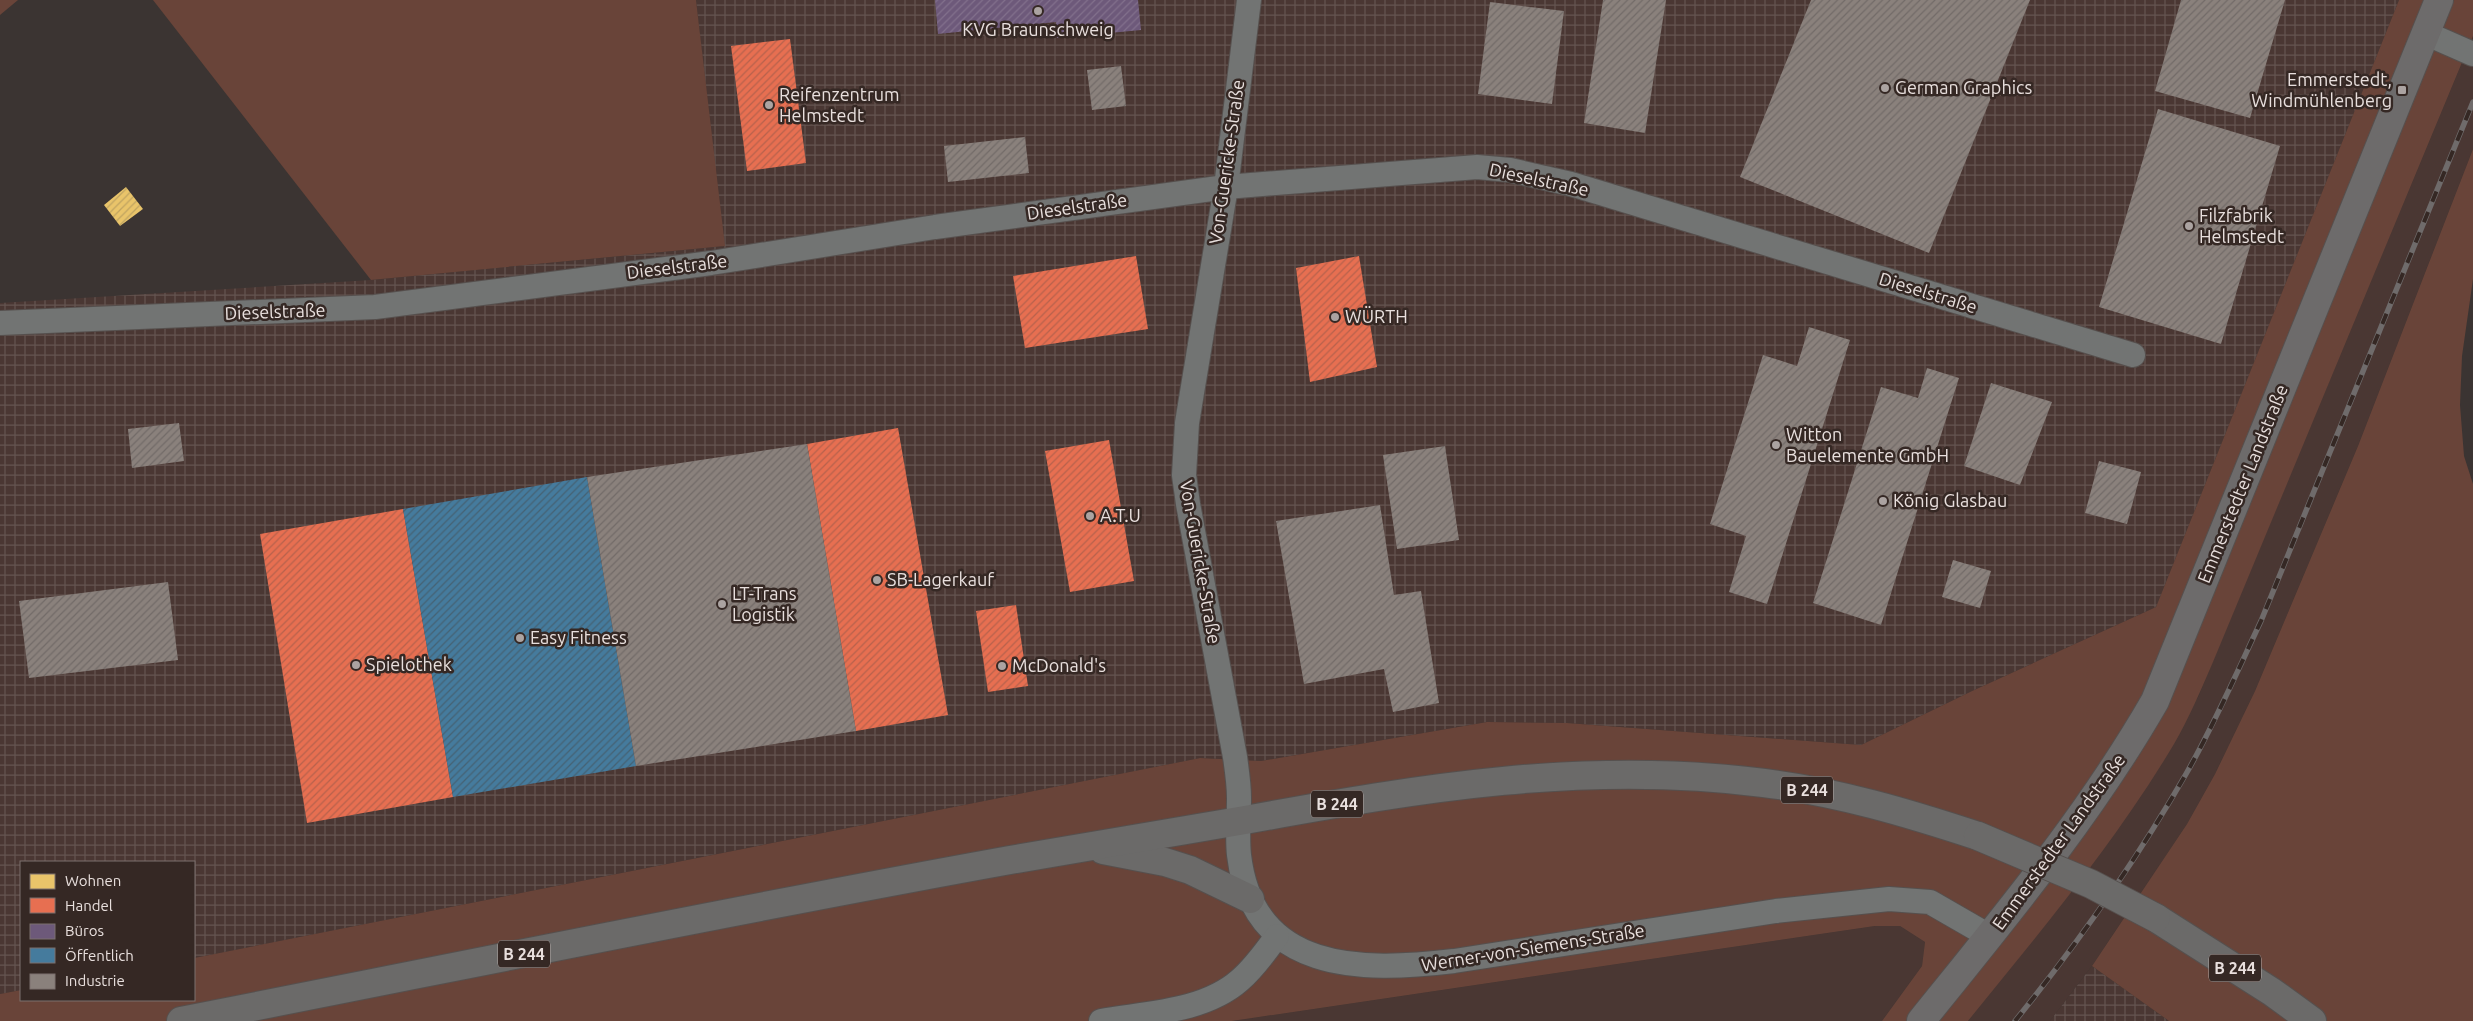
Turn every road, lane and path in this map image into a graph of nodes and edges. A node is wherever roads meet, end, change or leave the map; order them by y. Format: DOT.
graph roads {
  1 [pos="1249,0"];
  2 [pos="2439,0"];
  3 [pos="2426,33"];
  4 [pos="2473,54"];
  5 [pos="1226,188"];
  6 [pos="0,323"];
  7 [pos="2133,355"];
  8 [pos="1239,821"];
  9 [pos="1084,847"];
  10 [pos="1250,899"];
  11 [pos="1278,936"];
  12 [pos="1989,936"];
  13 [pos="181,1021"];
  14 [pos="1101,1021"];
  15 [pos="1922,1021"];
  16 [pos="2312,1021"];
  1 -- 5 [label="street, Von-Guericke-Straße"];
  2 -- 3 [label="main road, Emmerstedter Landstraße"];
  3 -- 4 [label="street"];
  3 -- 12 [label="main road, Emmerstedter Landstraße"];
  5 -- 6 [label="street, Dieselstraße"];
  5 -- 7 [label="street, Dieselstraße"];
  5 -- 8 [label="street, Von-Guericke-Straße"];
  8 -- 9 [label="main road, B 244"];
  8 -- 10 [label="street, Von-Guericke-Straße"];
  8 -- 16 [label="main road, B 244, bridge"];
  9 -- 10 [label="main road, B 244"];
  9 -- 13 [label="main road, B 244"];
  10 -- 11 [label="street, Von-Guericke-Straße"];
  11 -- 12 [label="street, Werner-von-Siemens-Straße"];
  11 -- 14 [label="street"];
  12 -- 15 [label="main road, Emmerstedter Landstraße"];
}
